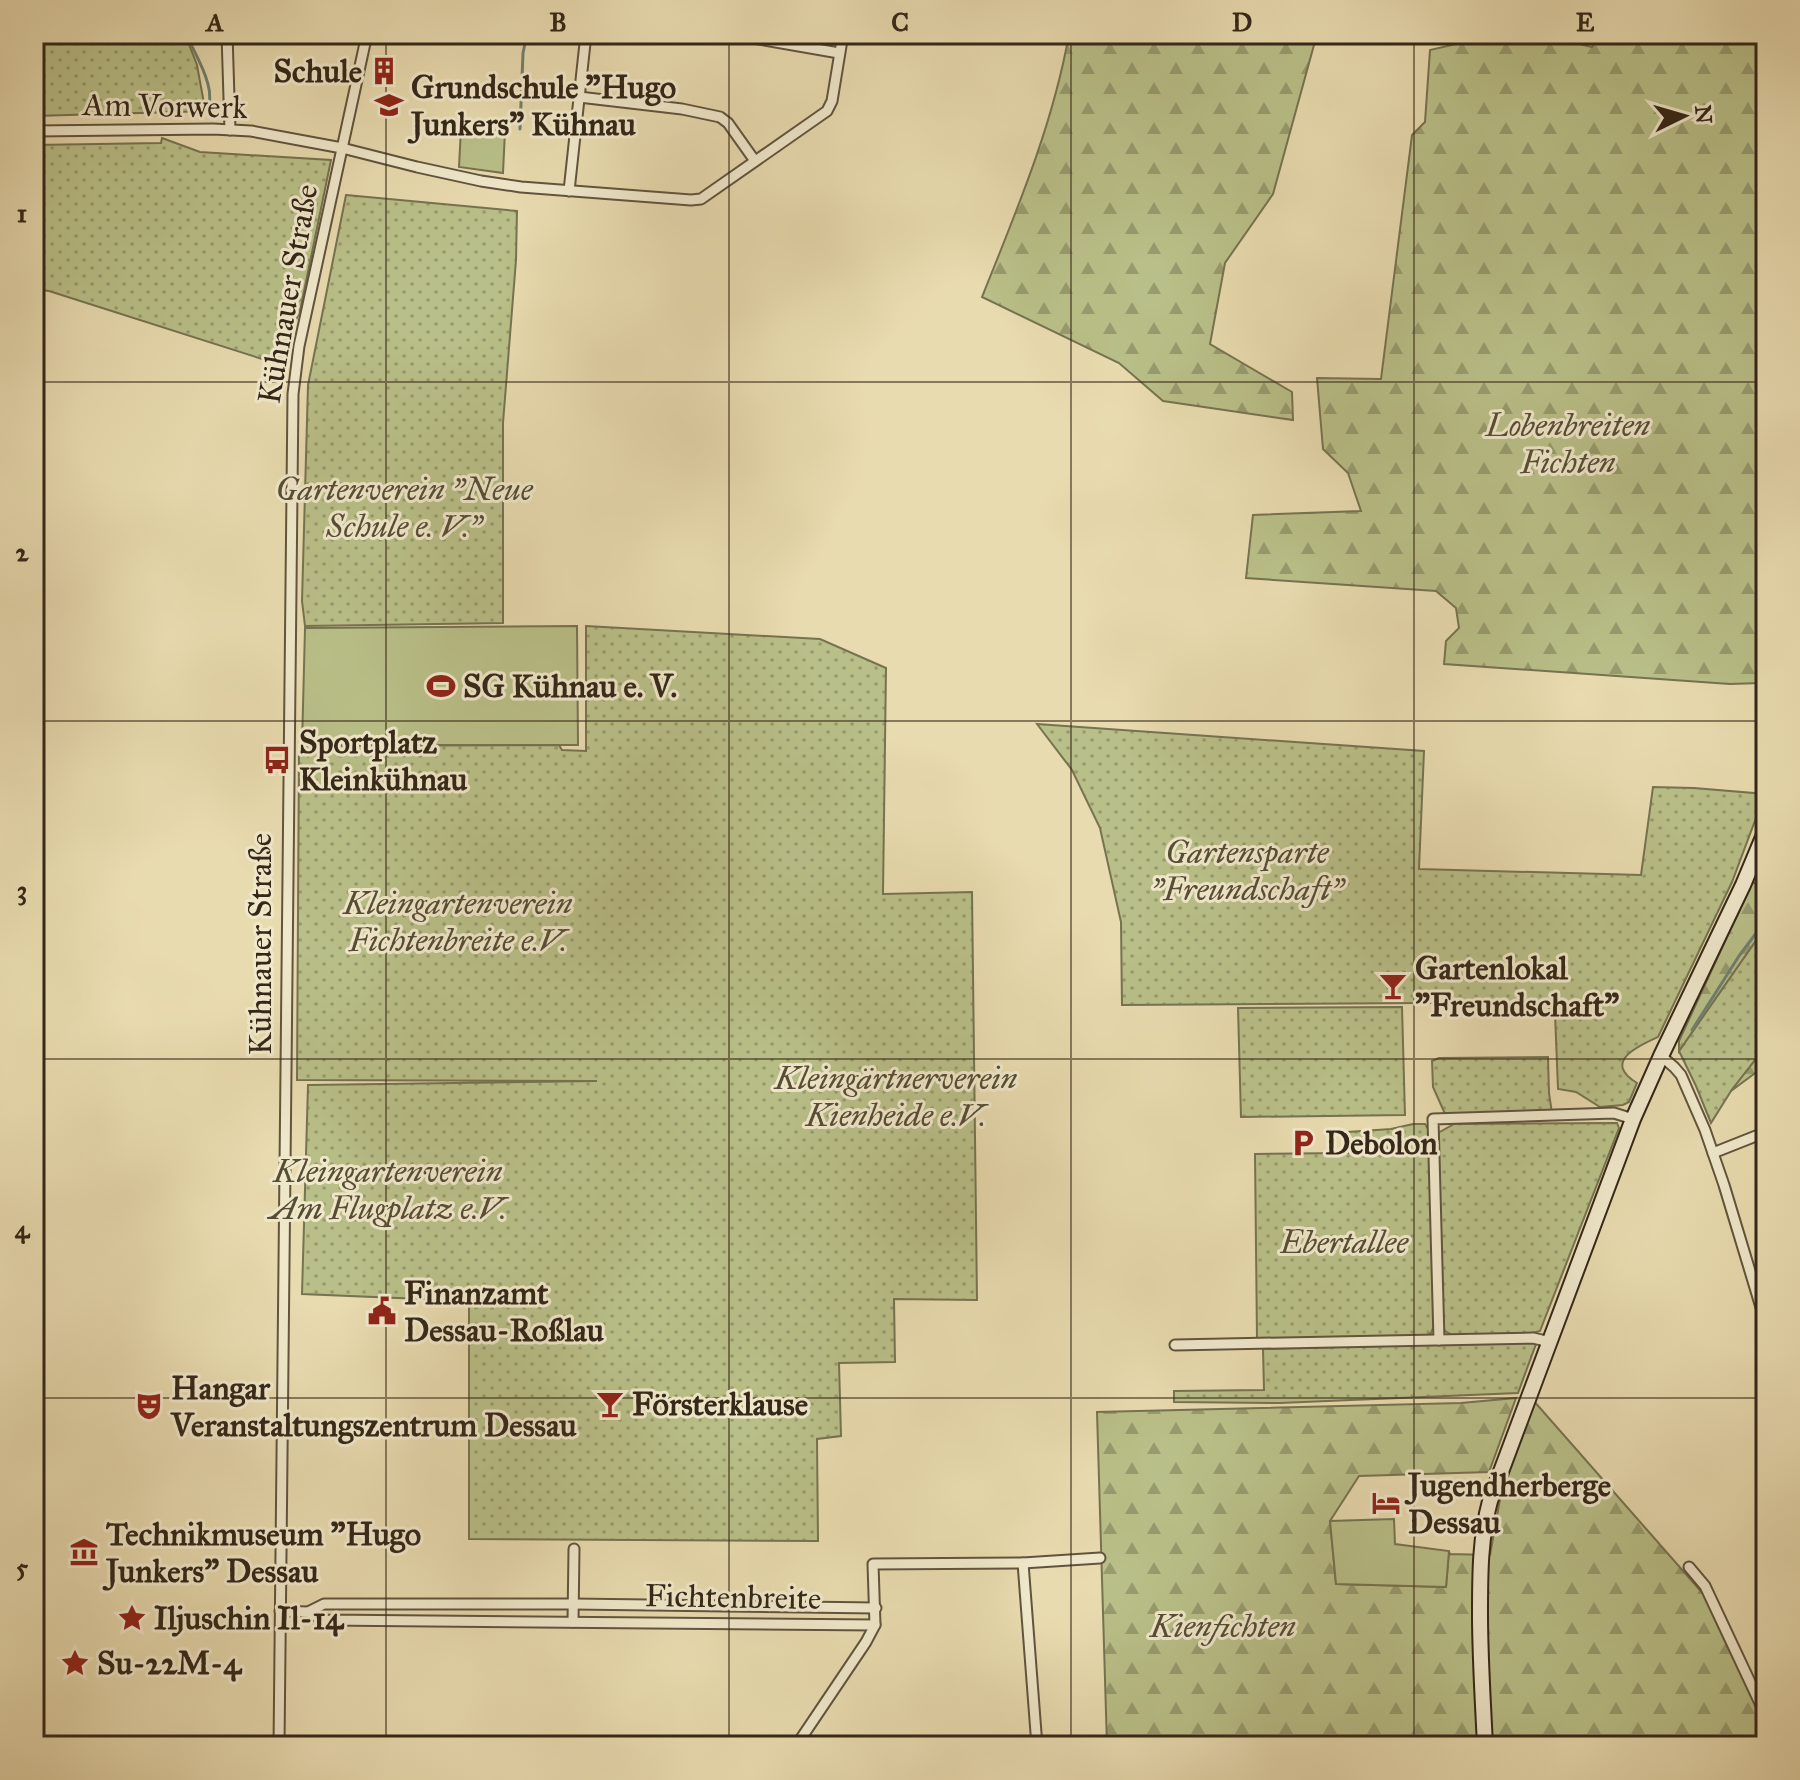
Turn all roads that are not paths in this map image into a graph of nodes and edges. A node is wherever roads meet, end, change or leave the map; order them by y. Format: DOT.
graph roads {
  1 [pos="227,34"];
  2 [pos="367,34"];
  3 [pos="586,34"];
  4 [pos="730,34"];
  5 [pos="843,34"];
  6 [pos="839,53"];
  7 [pos="579,97"];
  8 [pos="230,130"];
  9 [pos="34,131"];
  10 [pos="342,148"];
  11 [pos="755,161"];
  12 [pos="569,191"];
  13 [pos="1766,830"];
  14 [pos="1661,1056"];
  15 [pos="1633,1119"];
  16 [pos="1766,1132"];
  17 [pos="1713,1153"];
  18 [pos="1766,1280"];
  19 [pos="1754,1283"];
  20 [pos="1766,1324"];
  21 [pos="1439,1340"];
  22 [pos="1550,1342"];
  23 [pos="1175,1345"];
  24 [pos="574,1549"];
  25 [pos="1100,1558"];
  26 [pos="1023,1563"];
  27 [pos="1689,1567"];
  28 [pos="573,1604"];
  29 [pos="876,1608"];
  30 [pos="280,1611"];
  31 [pos="308,1612"];
  32 [pos="573,1622"];
  33 [pos="875,1625"];
  34 [pos="1766,1716"];
  35 [pos="279,1746"];
  36 [pos="796,1746"];
  37 [pos="1037,1746"];
  38 [pos="1485,1746"];
  1 -- 8 [label="street"];
  2 -- 10 [label="street, Kühnauer Straße"];
  3 -- 7 [label="street"];
  4 -- 6 [label="street"];
  5 -- 6 [label="street, Am Vorwerk"];
  6 -- 11 [label="street, Am Vorwerk"];
  7 -- 11 [label="street"];
  7 -- 12 [label="street"];
  8 -- 9 [label="street, Am Vorwerk"];
  8 -- 10 [label="street, Am Vorwerk"];
  10 -- 12 [label="street, Am Vorwerk"];
  10 -- 30 [label="street, Kühnauer Straße"];
  11 -- 12 [label="street, Am Vorwerk"];
  13 -- 14 [label="street"];
  14 -- 15 [label="street"];
  14 -- 17 [label="street"];
  15 -- 21 [label="street"];
  15 -- 22 [label="street"];
  16 -- 17 [label="street"];
  17 -- 19 [label="street"];
  18 -- 19 [label="street"];
  19 -- 20 [label="street"];
  21 -- 22 [label="street"];
  21 -- 23 [label="street"];
  22 -- 38 [label="street"];
  24 -- 28 [label="street"];
  25 -- 26 [label="street"];
  26 -- 29 [label="street"];
  26 -- 37 [label="street"];
  27 -- 34 [label="street"];
  28 -- 29 [label="street, Fichtenbreite"];
  28 -- 31 [label="street, Fichtenbreite"];
  28 -- 32 [label="street"];
  29 -- 33 [label="street"];
  30 -- 31 [label="street, Fichtenbreite"];
  30 -- 35 [label="street, Kühnauer Straße"];
  31 -- 32 [label="street, Fichtenbreite"];
  32 -- 33 [label="street, Fichtenbreite"];
  33 -- 36 [label="street"];
}
